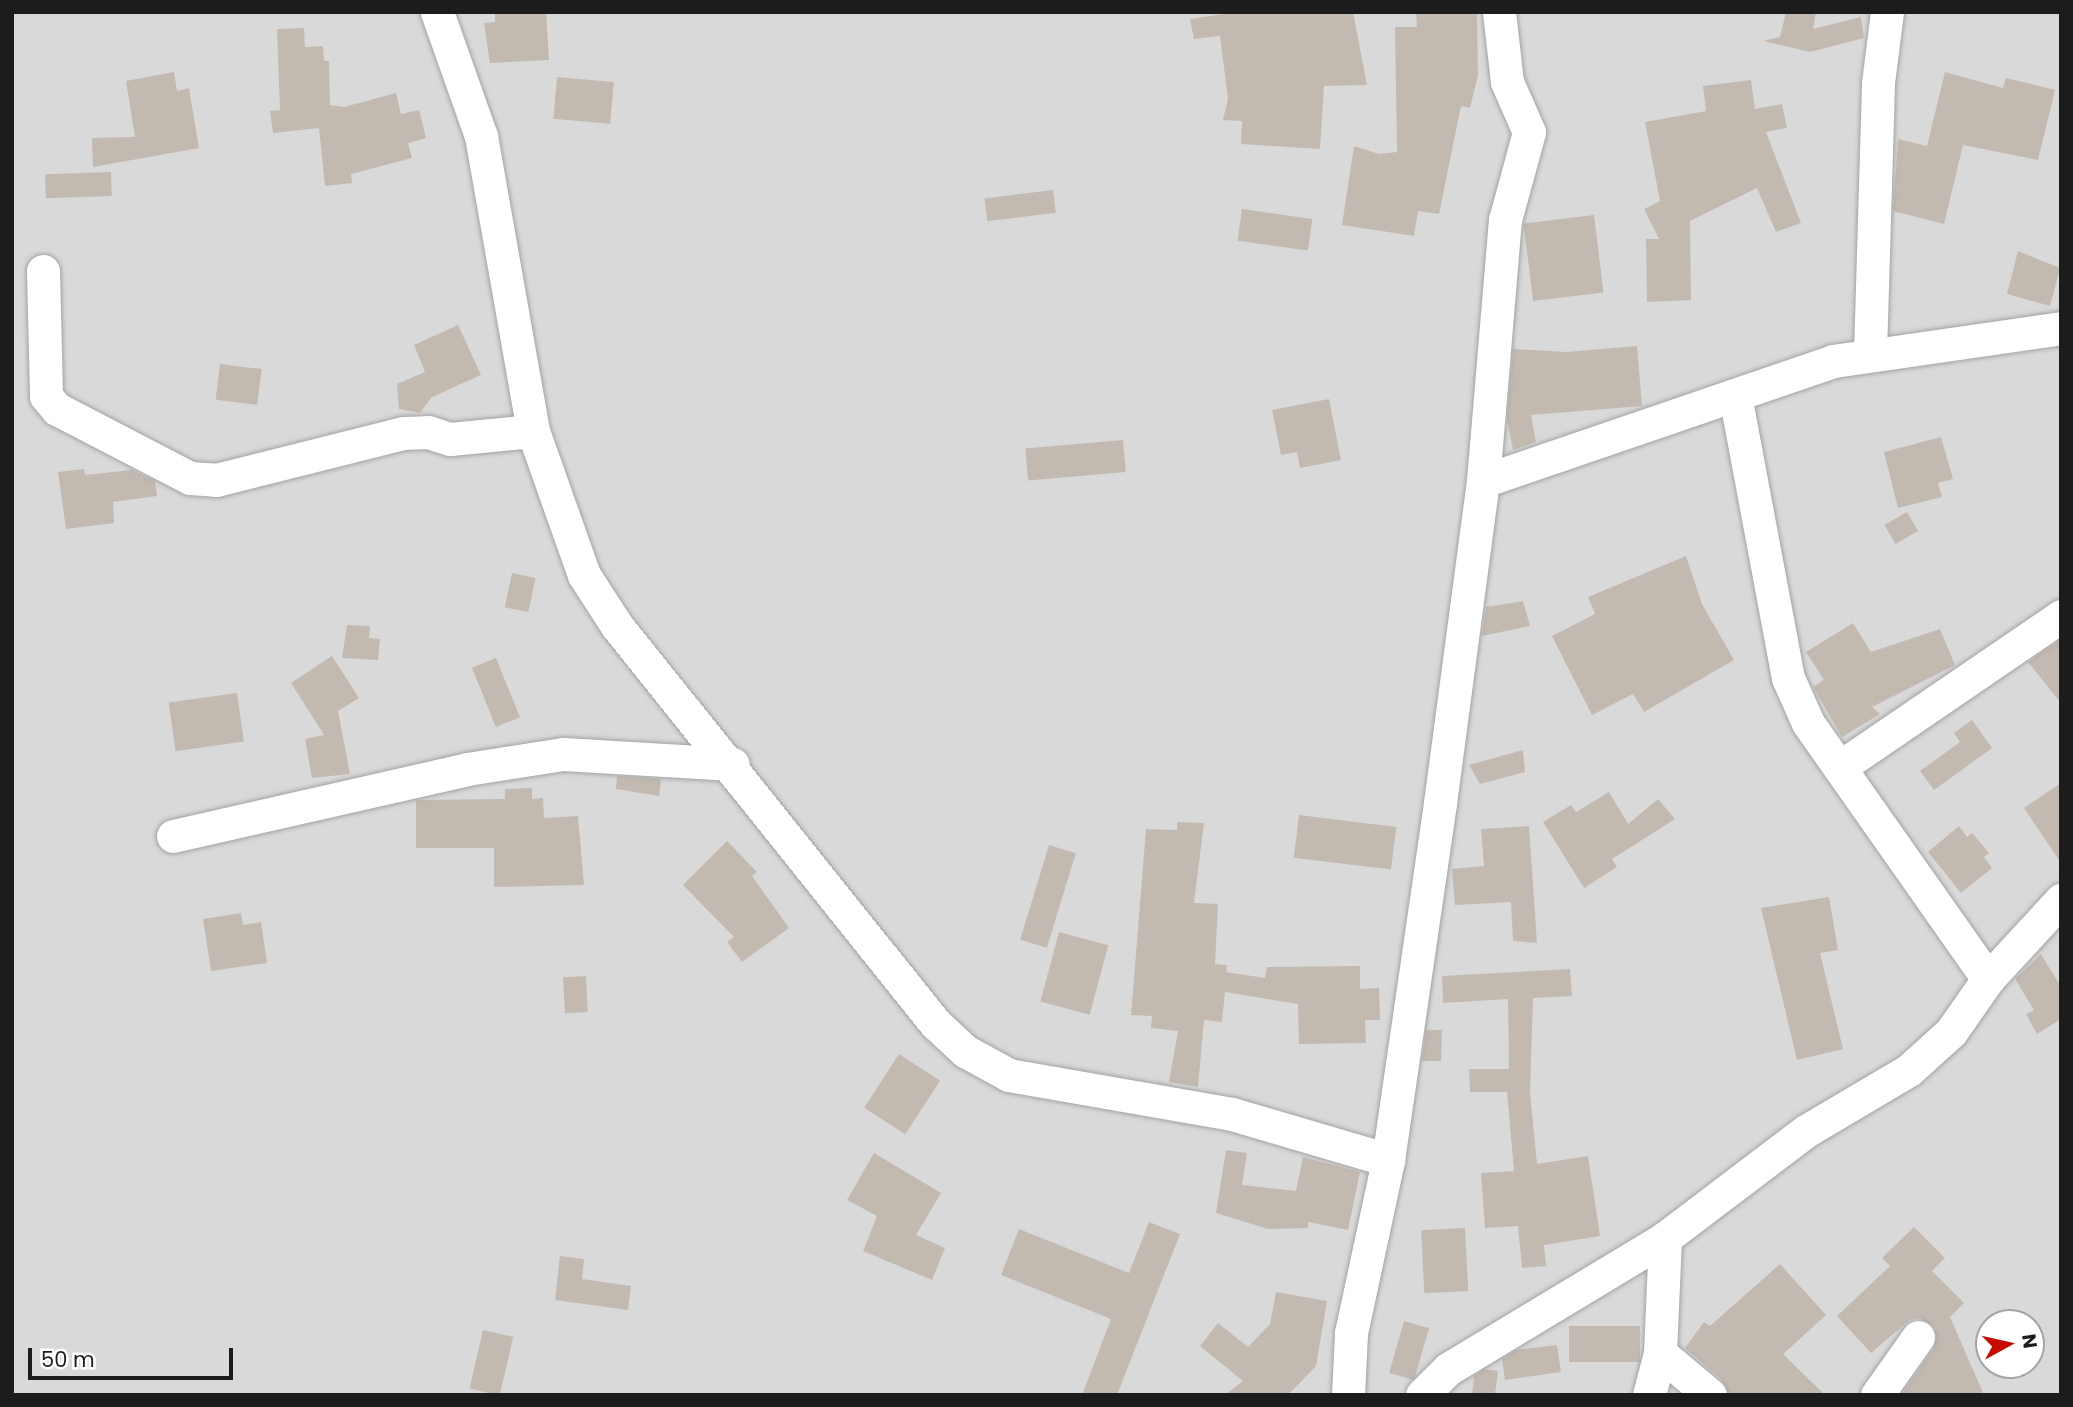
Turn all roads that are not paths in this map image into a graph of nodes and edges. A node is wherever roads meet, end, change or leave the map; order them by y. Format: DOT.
graph roads {
  1 [pos="437,12"];
  2 [pos="1499,12"];
  3 [pos="1887,12"];
  4 [pos="43,271"];
  5 [pos="2061,328"];
  6 [pos="1870,354"];
  7 [pos="1735,395"];
  8 [pos="533,431"];
  9 [pos="1483,481"];
  10 [pos="2061,616"];
  11 [pos="733,764"];
  12 [pos="1840,767"];
  13 [pos="173,836"];
  14 [pos="2058,912"];
  15 [pos="1988,979"];
  16 [pos="1388,1160"];
  17 [pos="1665,1238"];
  18 [pos="1918,1337"];
  19 [pos="1660,1353"];
  20 [pos="1348,1395"];
  21 [pos="1422,1395"];
  22 [pos="1649,1395"];
  23 [pos="1710,1395"];
  24 [pos="1877,1395"];
  1 -- 8 [label="street"];
  2 -- 9 [label="street"];
  3 -- 6 [label="street"];
  4 -- 8 [label="street"];
  5 -- 6 [label="street"];
  6 -- 7 [label="street"];
  7 -- 9 [label="street"];
  7 -- 12 [label="street"];
  8 -- 11 [label="street"];
  9 -- 16 [label="street"];
  10 -- 12 [label="street"];
  11 -- 13 [label="street"];
  11 -- 16 [label="street"];
  12 -- 15 [label="street"];
  14 -- 15 [label="street"];
  15 -- 17 [label="street"];
  16 -- 20 [label="street"];
  17 -- 19 [label="street"];
  17 -- 21 [label="street"];
  18 -- 24 [label="street"];
  19 -- 22 [label="street"];
  19 -- 23 [label="street"];
}
